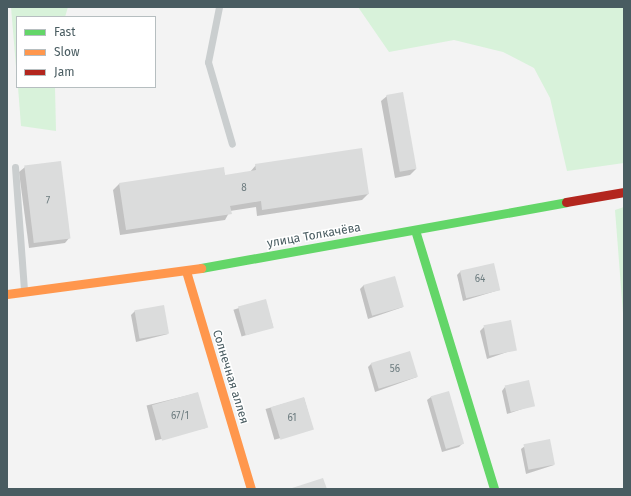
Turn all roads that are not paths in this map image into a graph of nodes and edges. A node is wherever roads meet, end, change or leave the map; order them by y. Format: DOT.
graph roads {
  1 [pos="219,7"];
  2 [pos="232,144"];
  3 [pos="15,167"];
  4 [pos="624,192"];
  5 [pos="415,230"];
  6 [pos="186,272"];
  7 [pos="25,292"];
  8 [pos="7,294"];
  9 [pos="252,489"];
  10 [pos="494,489"];
  1 -- 2 [label="lane"];
  3 -- 7 [label="lane"];
  4 -- 5 [label="street, улица Толкачёва"];
  5 -- 6 [label="street, улица Толкачёва"];
  5 -- 10 [label="street"];
  6 -- 7 [label="street, улица Толкачёва"];
  6 -- 9 [label="street, Солнечная аллея"];
  7 -- 8 [label="street, улица Толкачёва"];
}
